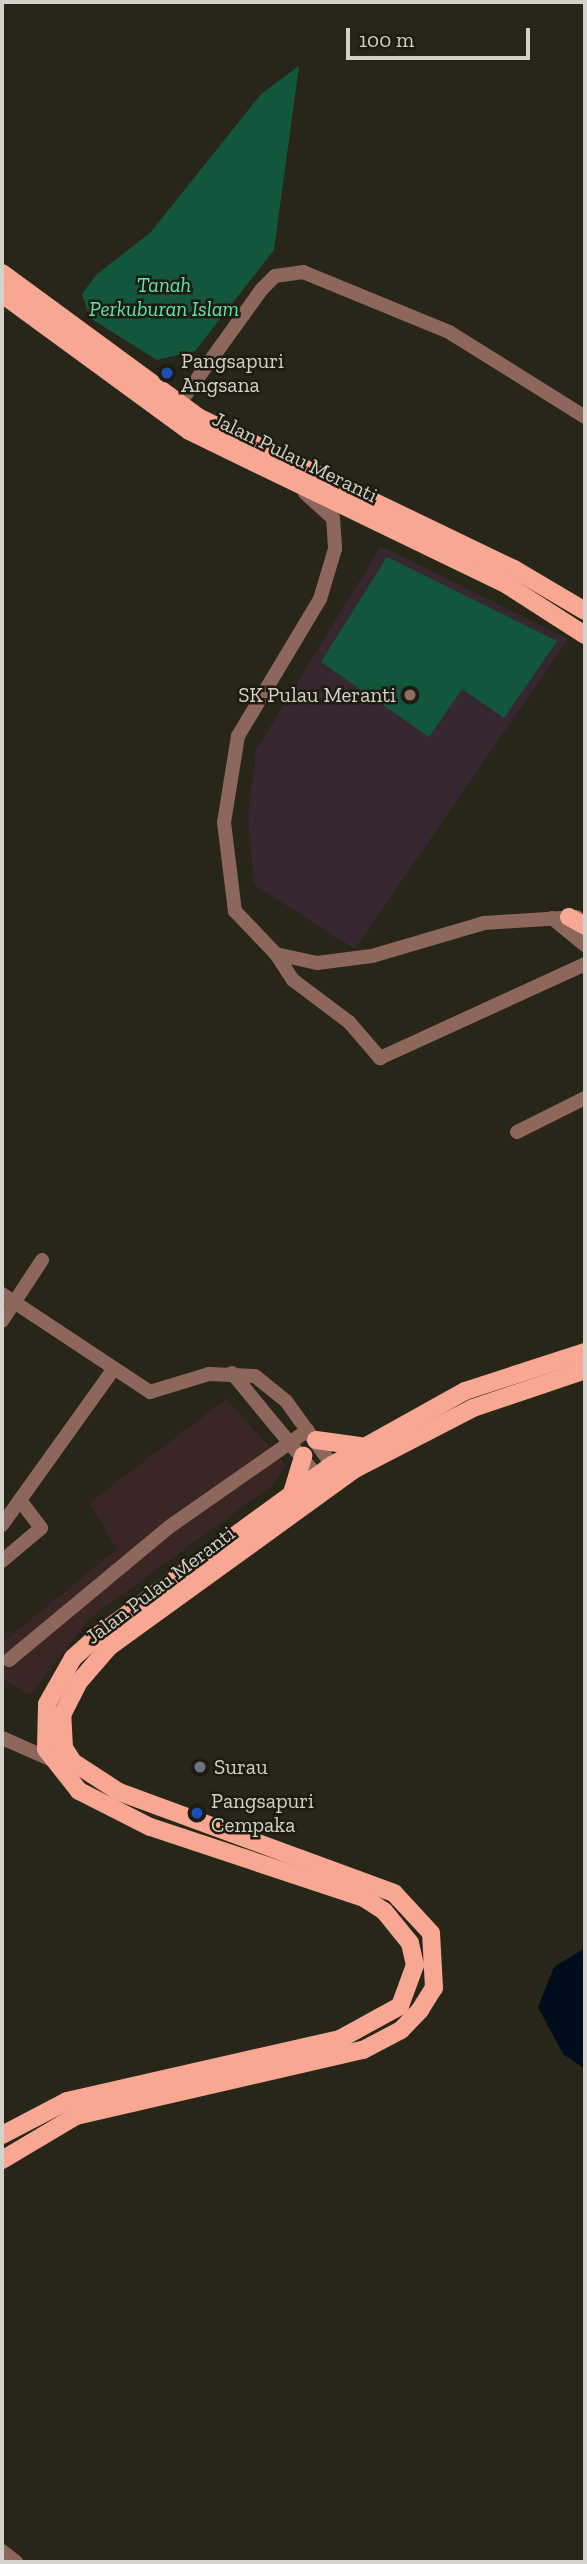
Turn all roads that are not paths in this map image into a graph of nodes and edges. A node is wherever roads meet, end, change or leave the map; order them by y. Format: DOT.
graph roads {
  1 [pos="2,273"];
  2 [pos="2,294"];
  3 [pos="179,404"];
  4 [pos="585,417"];
  5 [pos="299,489"];
  6 [pos="585,611"];
  7 [pos="585,635"];
  8 [pos="575,917"];
  9 [pos="585,945"];
  10 [pos="276,954"];
  11 [pos="585,964"];
  12 [pos="585,1098"];
  13 [pos="517,1132"];
  14 [pos="42,1260"];
  15 [pos="2,1294"];
  16 [pos="15,1303"];
  17 [pos="2,1321"];
  18 [pos="585,1352"];
  19 [pos="114,1370"];
  20 [pos="585,1370"];
  21 [pos="232,1373"];
  22 [pos="312,1435"];
  23 [pos="362,1446"];
  24 [pos="297,1449"];
  25 [pos="330,1477"];
  26 [pos="290,1496"];
  27 [pos="20,1500"];
  28 [pos="2,1525"];
  29 [pos="2,1561"];
  30 [pos="9,1660"];
  31 [pos="2,1738"];
  32 [pos="52,1760"];
  33 [pos="2,2135"];
  34 [pos="2,2160"];
  35 [pos="2,2551"];
  36 [pos="16,2562"];
  1 -- 3 [label="main road, Jalan Pulau Meranti"];
  2 -- 5 [label="main road, Jalan Pulau Meranti"];
  3 -- 4 [label="street"];
  3 -- 6 [label="main road, Jalan Pulau Meranti"];
  5 -- 7 [label="main road, Jalan Pulau Meranti"];
  5 -- 10 [label="street"];
  8 -- 9 [label="street"];
  8 -- 10 [label="street"];
  10 -- 11 [label="street"];
  12 -- 13 [label="street"];
  14 -- 16 [label="street"];
  15 -- 16 [label="street"];
  16 -- 17 [label="street"];
  16 -- 19 [label="street"];
  18 -- 23 [label="main road, Jalan Pulau Meranti"];
  19 -- 21 [label="street"];
  19 -- 27 [label="street"];
  20 -- 25 [label="main road, Jalan Pulau Meranti"];
  21 -- 22 [label="street"];
  21 -- 24 [label="street"];
  22 -- 23 [label="main road"];
  22 -- 24 [label="street"];
  22 -- 25 [label="street"];
  23 -- 25 [label="main road, Jalan Pulau Meranti"];
  24 -- 25 [label="street"];
  24 -- 26 [label="main road"];
  24 -- 30 [label="street"];
  25 -- 26 [label="main road, Jalan Pulau Meranti"];
  25 -- 34 [label="main road, Jalan Pulau Meranti"];
  26 -- 32 [label="main road, Jalan Pulau Meranti"];
  27 -- 28 [label="street"];
  27 -- 29 [label="street"];
  31 -- 32 [label="street"];
  32 -- 33 [label="main road"];
  35 -- 36 [label="street"];
}
